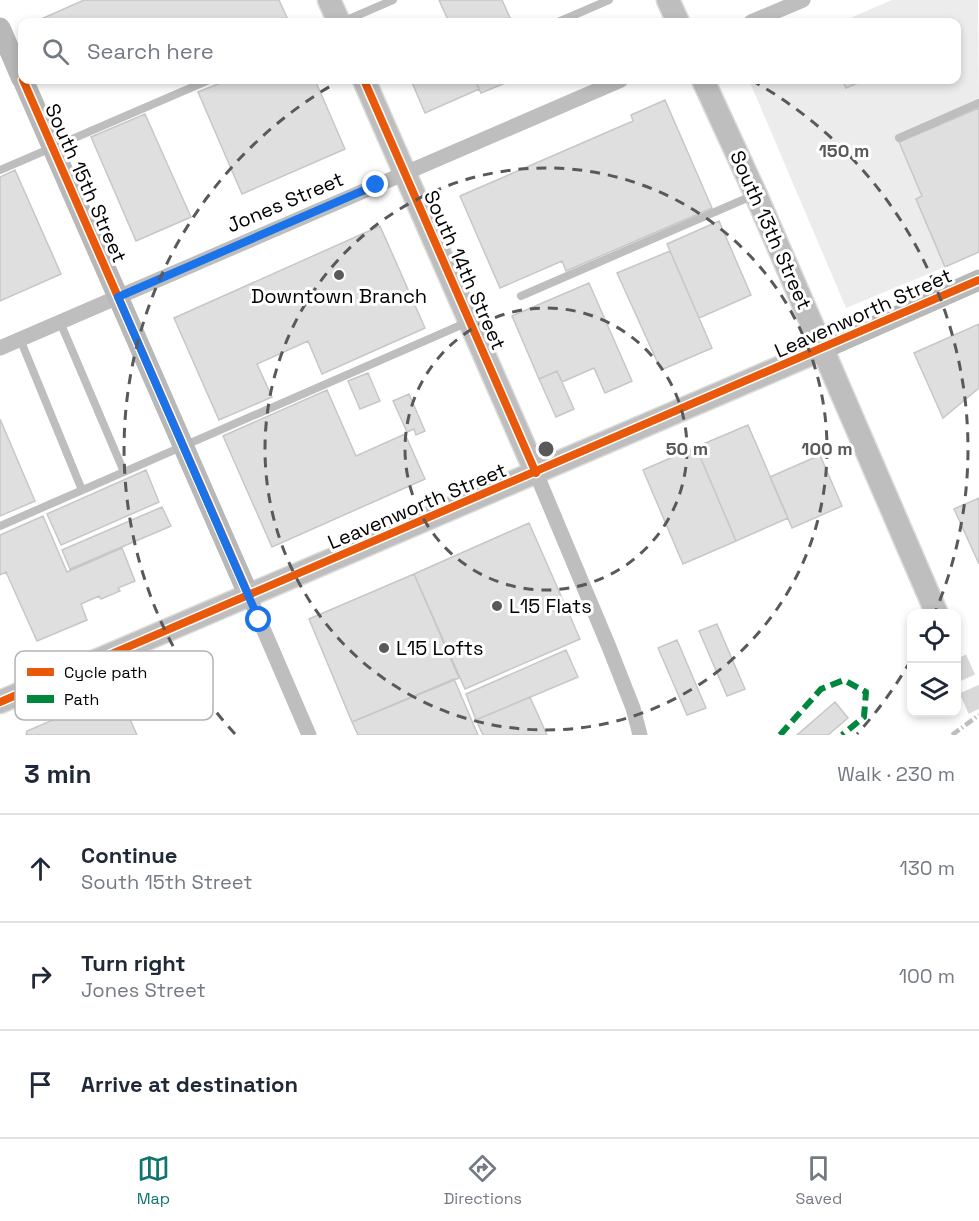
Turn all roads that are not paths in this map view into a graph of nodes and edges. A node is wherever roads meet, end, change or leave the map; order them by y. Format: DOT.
graph roads {
  1 [pos="329,0"];
  2 [pos="393,0"];
  3 [pos="609,0"];
  4 [pos="668,0"];
  5 [pos="803,0"];
  6 [pos="338,18"];
  7 [pos="350,18"];
  8 [pos="567,18"];
  9 [pos="676,18"];
  10 [pos="760,18"];
  11 [pos="0,28"];
  12 [pos="18,68"];
  13 [pos="25,84"];
  14 [pos="200,84"];
  15 [pos="366,84"];
  16 [pos="612,84"];
  17 [pos="705,84"];
  18 [pos="979,103"];
  19 [pos="899,138"];
  20 [pos="52,147"];
  21 [pos="0,170"];
  22 [pos="405,173"];
  23 [pos="756,195"];
  24 [pos="979,280"];
  25 [pos="521,296"];
  26 [pos="118,297"];
  27 [pos="470,321"];
  28 [pos="60,322"];
  29 [pos="20,339"];
  30 [pos="0,348"];
  31 [pos="823,349"];
  32 [pos="183,446"];
  33 [pos="124,472"];
  34 [pos="536,473"];
  35 [pos="82,490"];
  36 [pos="0,526"];
  37 [pos="249,596"];
  38 [pos="935,609"];
  39 [pos="120,651"];
  40 [pos="15,696"];
  41 [pos="0,702"];
  42 [pos="309,735"];
  43 [pos="640,735"];
  1 -- 6 [label="main road"];
  2 -- 7 [label="lane"];
  3 -- 8 [label="lane"];
  4 -- 9 [label="main road"];
  5 -- 10 [label="street"];
  11 -- 12 [label="street, South 15th Street"];
  13 -- 20 [label="street, South 15th Street"];
  14 -- 20 [label="lane"];
  15 -- 22 [label="main road, South 14th Street"];
  16 -- 22 [label="street, Jones Street"];
  17 -- 23 [label="main road, South 13th Street"];
  18 -- 19 [label="lane"];
  20 -- 21 [label="lane"];
  20 -- 26 [label="street, South 15th Street"];
  22 -- 26 [label="street, Jones Street"];
  22 -- 27 [label="main road, South 14th Street"];
  23 -- 25 [label="lane"];
  23 -- 31 [label="main road, South 13th Street"];
  24 -- 31 [label="street, Leavenworth Street"];
  26 -- 28 [label="street, Jones Street"];
  26 -- 32 [label="street, South 15th Street"];
  27 -- 32 [label="lane"];
  27 -- 34 [label="main road, South 14th Street"];
  28 -- 29 [label="street, Jones Street"];
  28 -- 33 [label="lane"];
  29 -- 30 [label="street, Jones Street"];
  29 -- 35 [label="lane"];
  31 -- 34 [label="main road, Leavenworth Street"];
  31 -- 38 [label="main road, South 13th Street"];
  32 -- 33 [label="lane"];
  32 -- 37 [label="street, South 15th Street"];
  33 -- 35 [label="lane"];
  34 -- 37 [label="main road, Leavenworth Street"];
  34 -- 43 [label="street, South 14th Street"];
  35 -- 36 [label="lane"];
  37 -- 39 [label="main road, Leavenworth Street"];
  37 -- 42 [label="street, South 15th Street"];
  40 -- 41 [label="main road, Leavenworth Street"];
}
